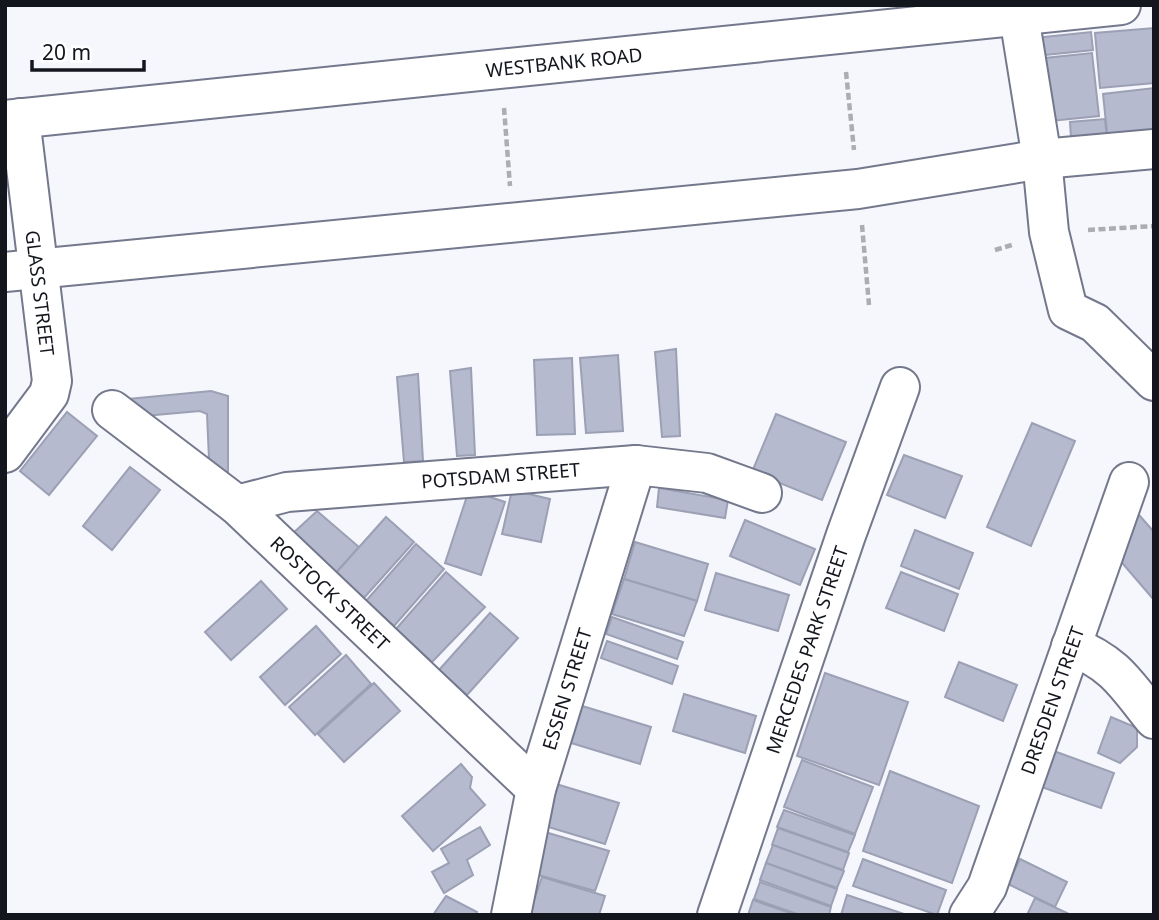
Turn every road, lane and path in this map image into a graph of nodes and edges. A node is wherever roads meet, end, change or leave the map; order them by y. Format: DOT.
graph roads {
  1 [pos="1121,5"];
  2 [pos="1019,16"];
  3 [pos="12,119"];
  4 [pos="505,125"];
  5 [pos="1154,149"];
  6 [pos="1042,159"];
  7 [pos="513,222"];
  8 [pos="21,271"];
  9 [pos="1154,382"];
  10 [pos="900,387"];
  11 [pos="113,410"];
  12 [pos="5,453"];
  13 [pos="636,466"];
  14 [pos="1129,482"];
  15 [pos="762,493"];
  16 [pos="237,505"];
  17 [pos="1071,646"];
  18 [pos="1154,719"];
  19 [pos="536,789"];
  20 [pos="511,915"];
  21 [pos="717,915"];
  22 [pos="970,915"];
  1 -- 2 [label="street, WESTBANK ROAD"];
  2 -- 3 [label="street, WESTBANK ROAD"];
  2 -- 6 [label="street"];
  3 -- 8 [label="street, GLASS STREET"];
  4 -- 7 [label="path"];
  5 -- 6 [label="street"];
  6 -- 7 [label="street"];
  6 -- 9 [label="street"];
  7 -- 8 [label="street"];
  8 -- 12 [label="street, GLASS STREET"];
  10 -- 21 [label="street, MERCEDES PARK STREET"];
  11 -- 16 [label="street, ROSTOCK STREET"];
  13 -- 15 [label="street, POTSDAM STREET"];
  13 -- 16 [label="street, POTSDAM STREET"];
  13 -- 19 [label="street, ESSEN STREET"];
  14 -- 17 [label="street, DRESDEN STREET"];
  16 -- 19 [label="street, ROSTOCK STREET"];
  17 -- 18 [label="street"];
  17 -- 22 [label="street, DRESDEN STREET"];
  19 -- 20 [label="street, ESSEN STREET"];
}
